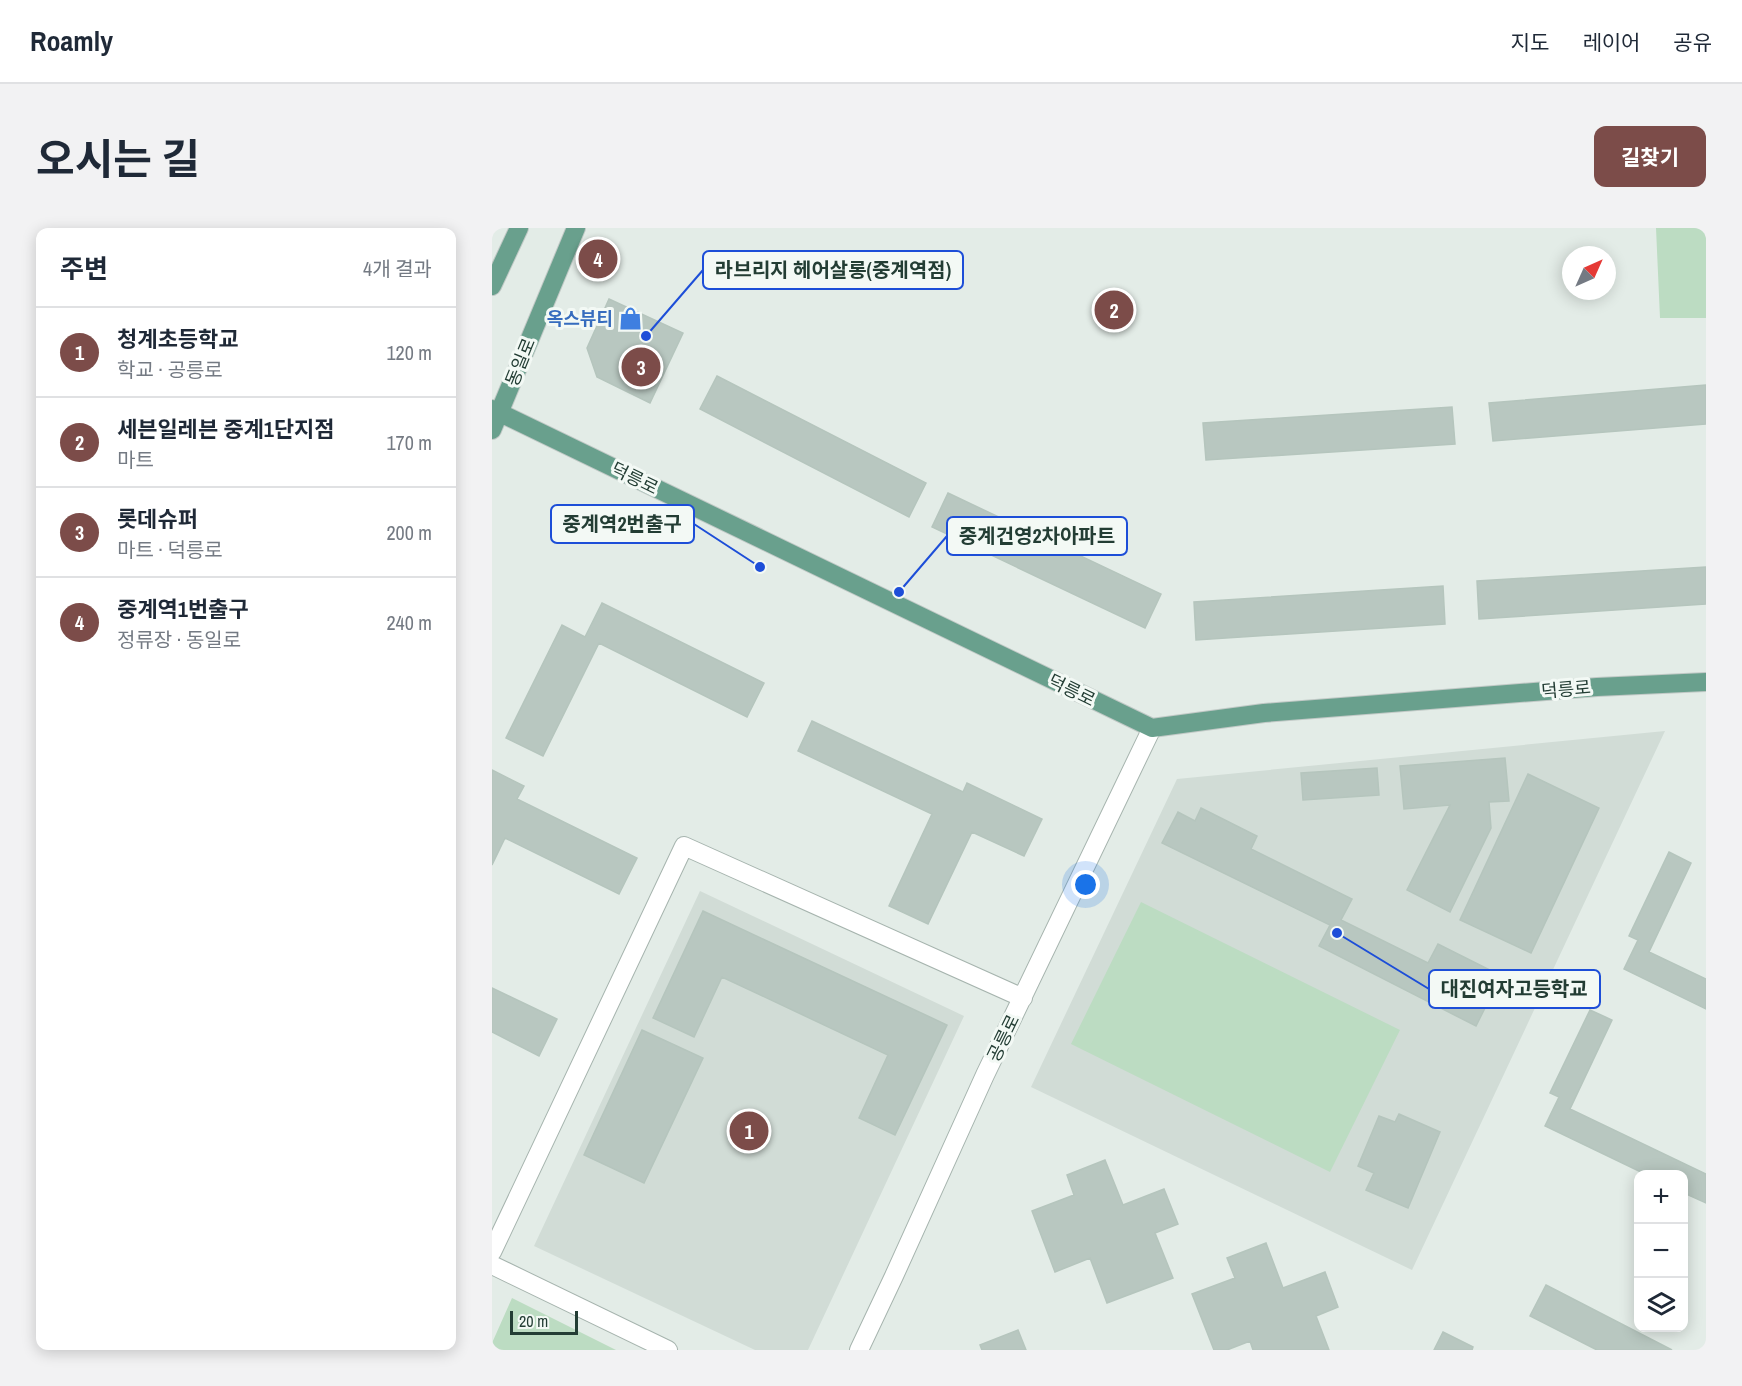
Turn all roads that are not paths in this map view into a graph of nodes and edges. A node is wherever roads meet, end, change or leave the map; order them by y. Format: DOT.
graph roads {
  1 [pos="519,228"];
  2 [pos="576,228"];
  3 [pos="492,286"];
  4 [pos="496,411"];
  5 [pos="492,430"];
  6 [pos="1706,682"];
  7 [pos="1152,728"];
  8 [pos="1023,998"];
  9 [pos="492,1252"];
  10 [pos="492,1265"];
  11 [pos="668,1350"];
  12 [pos="859,1350"];
  1 -- 3 [label="main road"];
  2 -- 4 [label="main road, 동일로"];
  4 -- 5 [label="main road, 동일로"];
  4 -- 7 [label="main road, 덕릉로"];
  6 -- 7 [label="main road, 덕릉로"];
  7 -- 8 [label="street, 공릉로"];
  8 -- 9 [label="street"];
  8 -- 12 [label="street, 공릉로"];
  10 -- 11 [label="street"];
}
